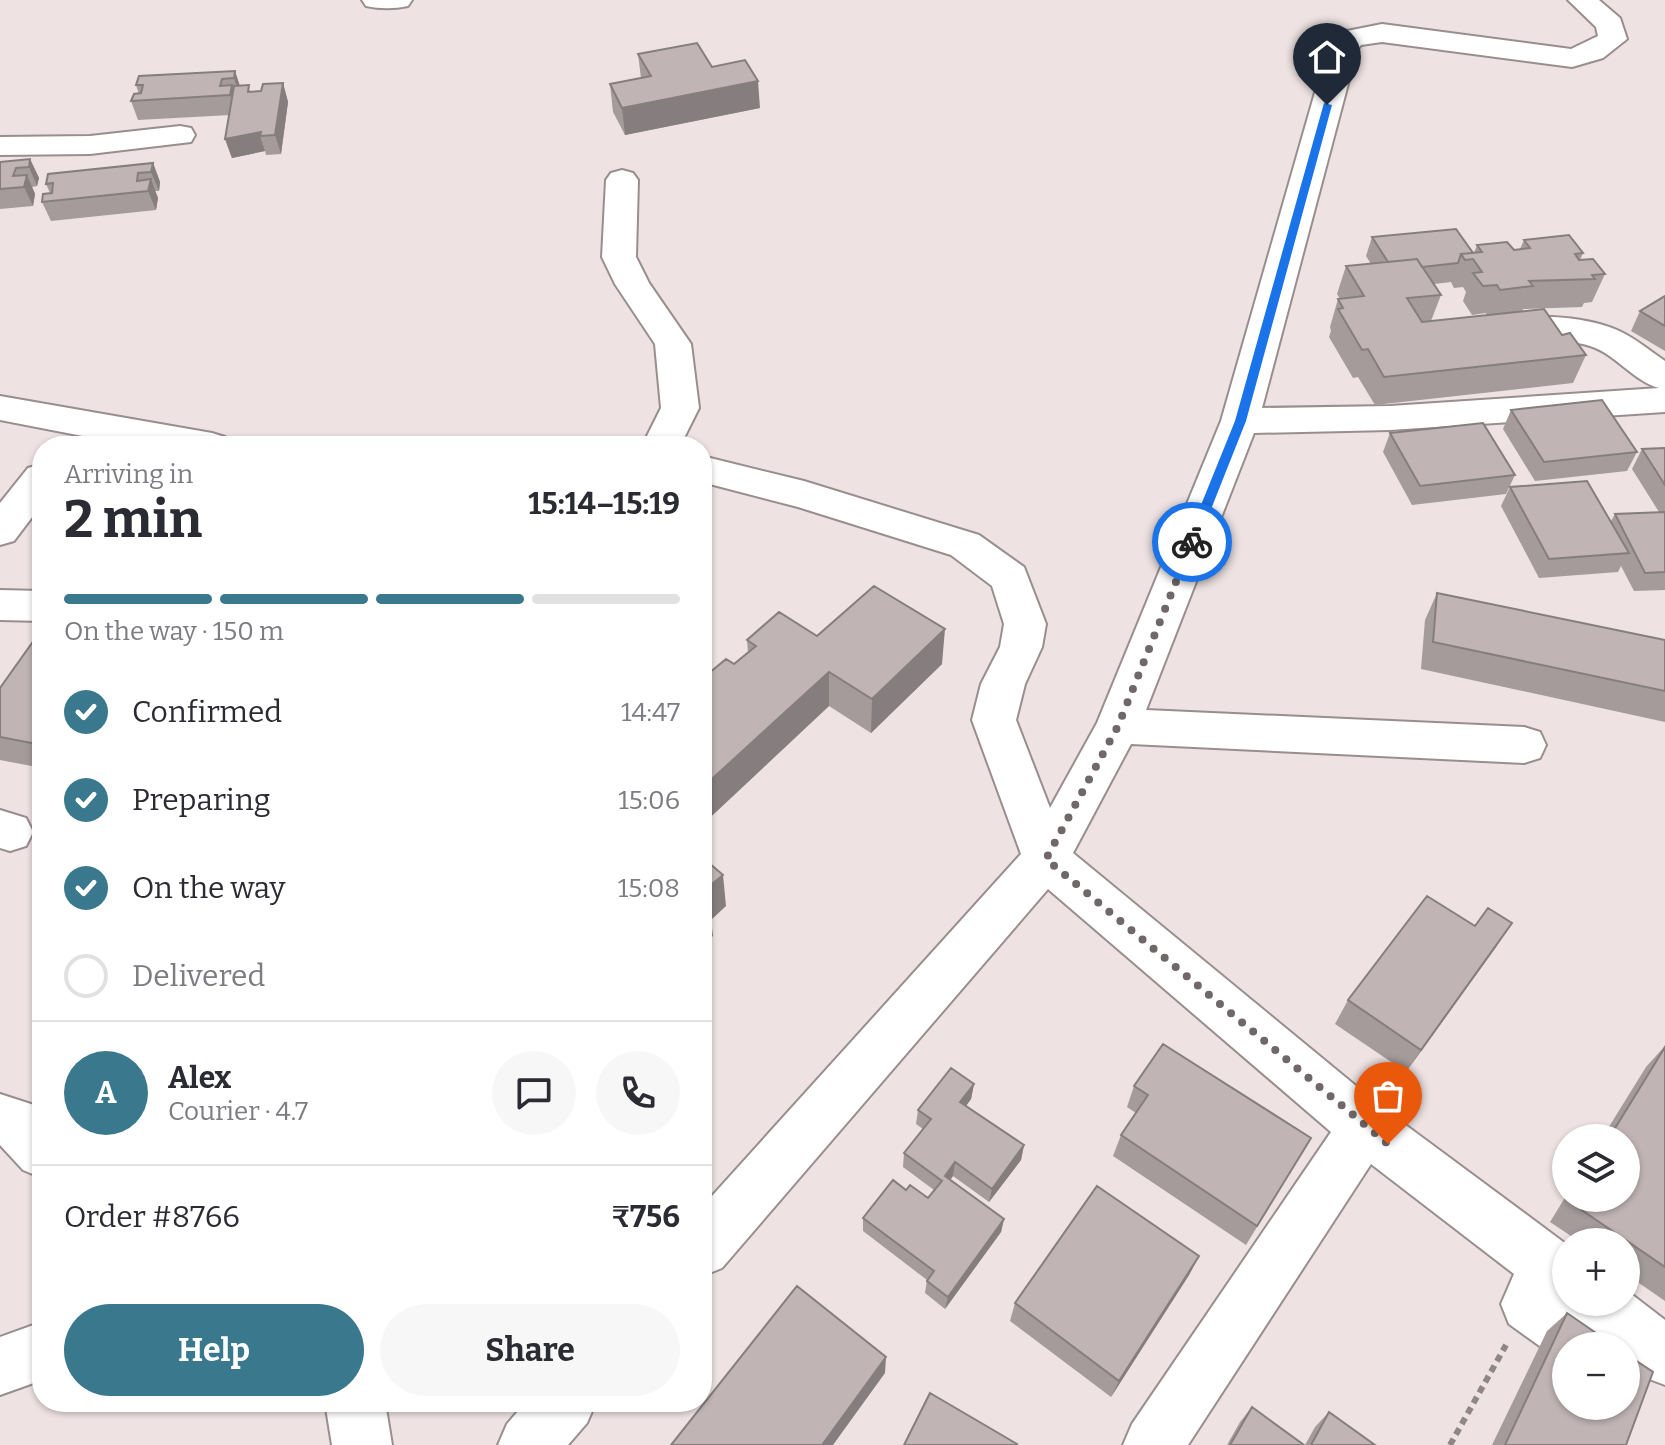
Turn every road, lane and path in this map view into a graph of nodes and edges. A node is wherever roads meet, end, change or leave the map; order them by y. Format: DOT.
graph roads {
  1 [pos="376,0"];
  2 [pos="398,0"];
  3 [pos="1582,0"];
  4 [pos="180,135"];
  5 [pos="0,146"];
  6 [pos="622,180"];
  7 [pos="1464,331"];
  8 [pos="1665,378"];
  9 [pos="1665,400"];
  10 [pos="0,408"];
  11 [pos="1240,421"];
  12 [pos="78,436"];
  13 [pos="666,436"];
  14 [pos="0,437"];
  15 [pos="32,445"];
  16 [pos="712,472"];
  17 [pos="32,490"];
  18 [pos="0,531"];
  19 [pos="0,605"];
  20 [pos="32,606"];
  21 [pos="1118,726"];
  22 [pos="1524,745"];
  23 [pos="1046,859"];
  24 [pos="1365,1127"];
  25 [pos="712,1237"];
  26 [pos="1548,1283"];
  27 [pos="1590,1323"];
  28 [pos="32,1355"];
  29 [pos="1665,1356"];
  30 [pos="0,1366"];
  31 [pos="357,1412"];
  32 [pos="557,1412"];
  33 [pos="362,1445"];
  34 [pos="528,1445"];
  35 [pos="1153,1445"];
  36 [pos="1450,1445"];
  1 -- 2 [label="street"];
  3 -- 11 [label="street"];
  4 -- 5 [label="street"];
  6 -- 13 [label="street"];
  7 -- 8 [label="street"];
  9 -- 11 [label="street"];
  10 -- 12 [label="street"];
  11 -- 21 [label="street"];
  14 -- 15 [label="street"];
  16 -- 23 [label="street"];
  17 -- 18 [label="street"];
  19 -- 20 [label="street"];
  21 -- 22 [label="street"];
  21 -- 23 [label="street"];
  23 -- 24 [label="street"];
  23 -- 25 [label="street"];
  24 -- 26 [label="street"];
  24 -- 35 [label="street"];
  26 -- 27 [label="street"];
  26 -- 36 [label="path"];
  27 -- 29 [label="street"];
  28 -- 30 [label="street"];
  31 -- 33 [label="street"];
  32 -- 34 [label="street"];
}
